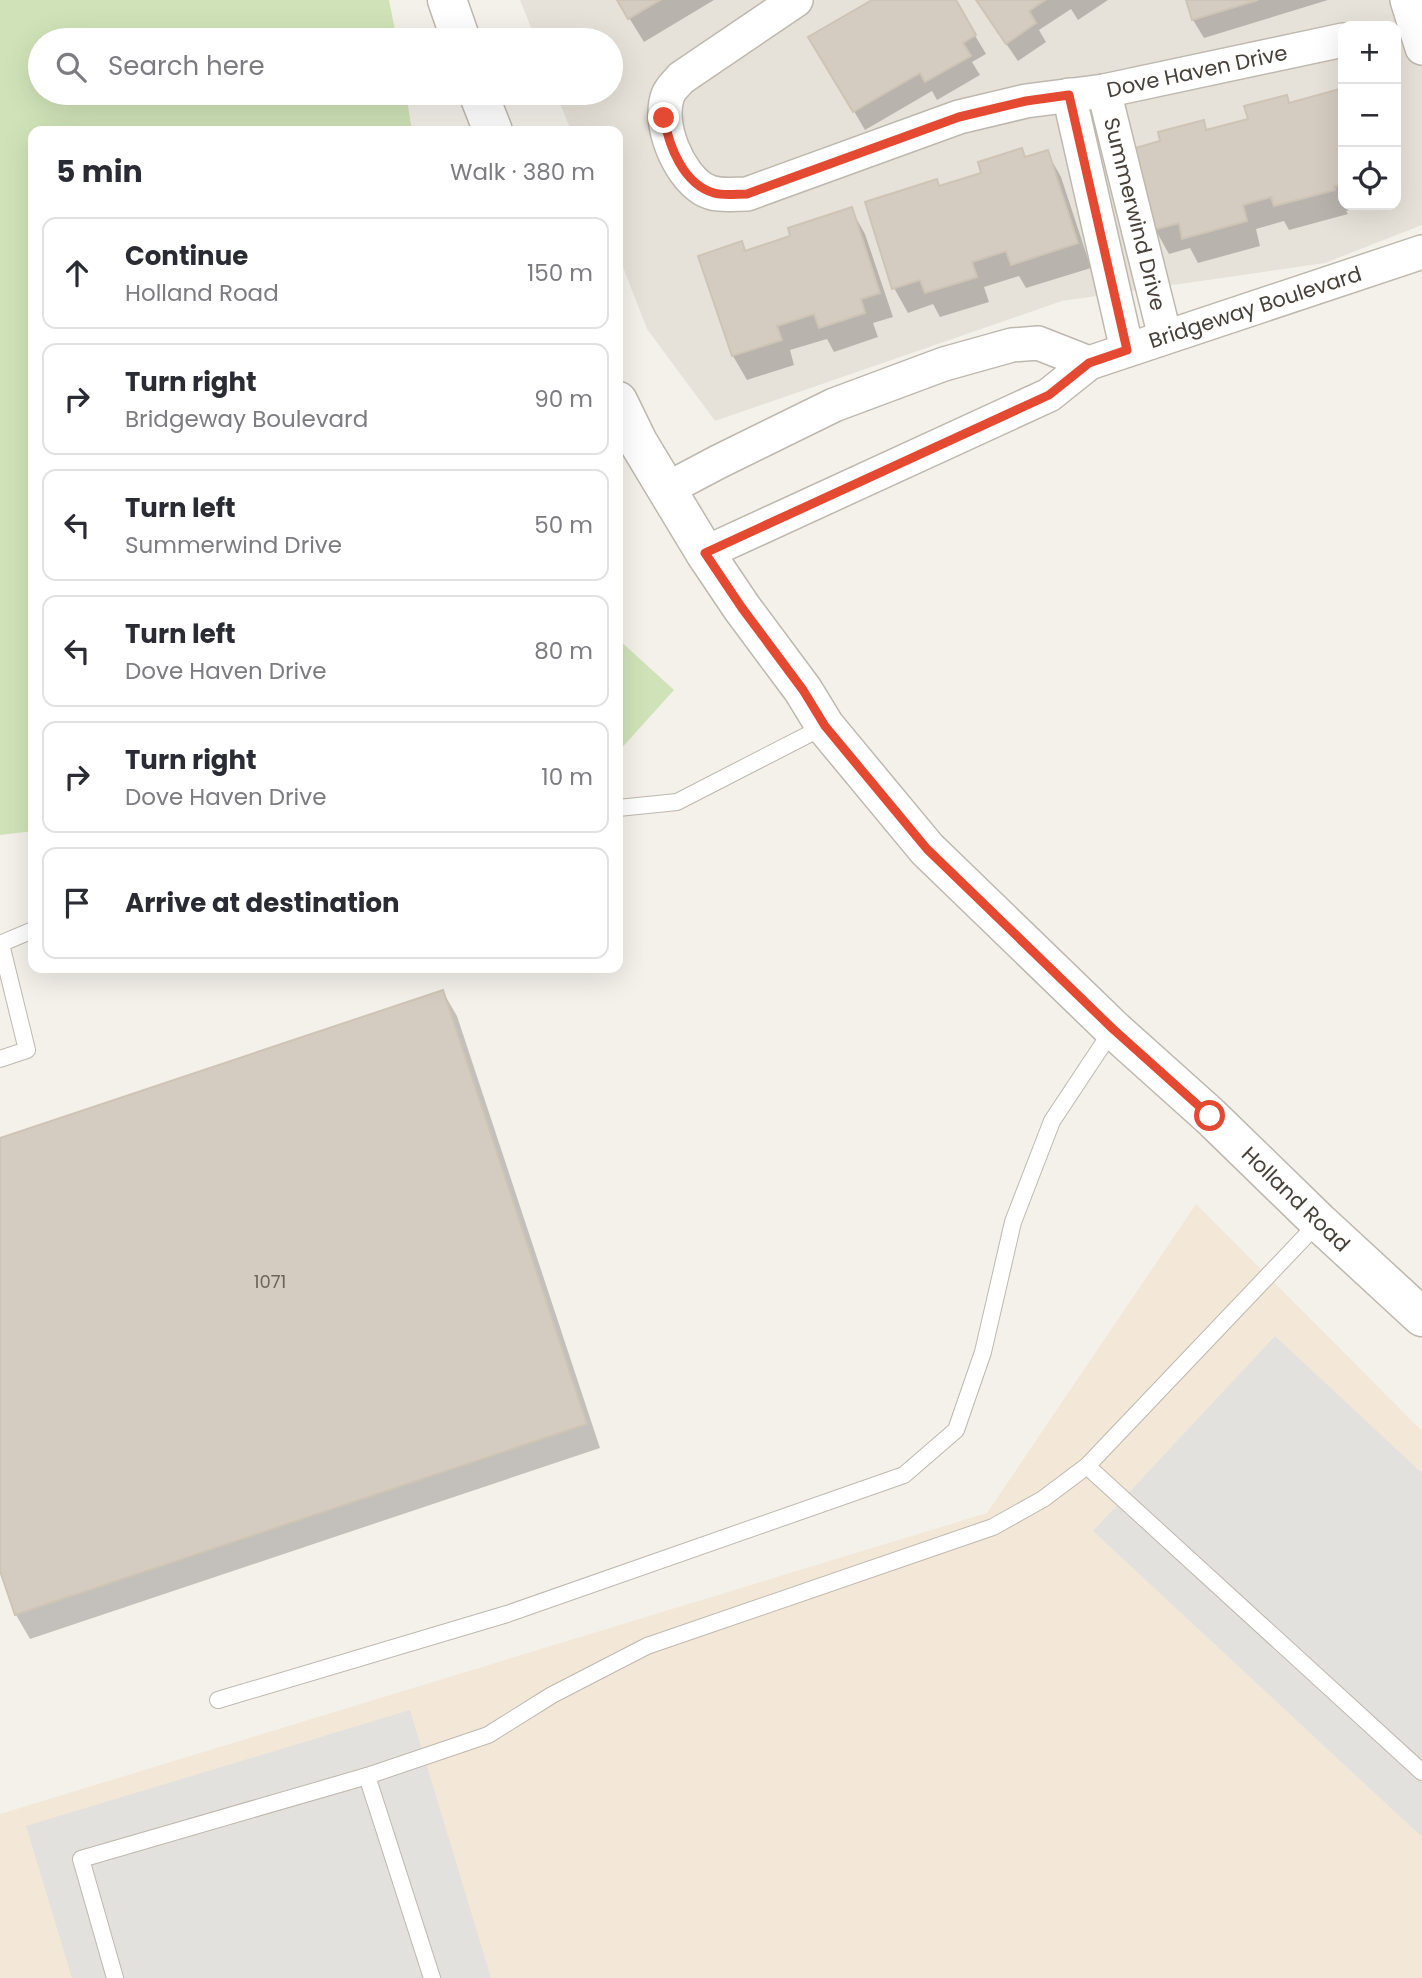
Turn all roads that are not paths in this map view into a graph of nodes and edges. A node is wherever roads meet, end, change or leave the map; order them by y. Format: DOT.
graph roads {
  1 [pos="447,0"];
  2 [pos="796,0"];
  3 [pos="457,28"];
  4 [pos="1338,41"];
  5 [pos="1104,91"];
  6 [pos="1069,95"];
  7 [pos="483,105"];
  8 [pos="491,126"];
  9 [pos="1116,217"];
  10 [pos="1422,252"];
  11 [pos="1165,337"];
  12 [pos="1127,350"];
  13 [pos="1089,363"];
  14 [pos="623,411"];
  15 [pos="667,489"];
  16 [pos="705,553"];
  17 [pos="825,726"];
  18 [pos="623,807"];
  19 [pos="28,932"];
  20 [pos="1,944"];
  21 [pos="1113,1029"];
  22 [pos="0,1059"];
  23 [pos="1319,1223"];
  24 [pos="1422,1317"];
  25 [pos="1087,1466"];
  26 [pos="218,1700"];
  27 [pos="1422,1772"];
  28 [pos="368,1776"];
  29 [pos="115,1978"];
  30 [pos="432,1978"];
  1 -- 3 [label="street"];
  2 -- 6 [label="street, Dove Haven Drive"];
  4 -- 5 [label="street, Dove Haven Drive"];
  5 -- 6 [label="street, Dove Haven Drive"];
  5 -- 9 [label="street, Summerwind Drive"];
  6 -- 9 [label="street, Summerwind Drive"];
  7 -- 8 [label="street"];
  9 -- 11 [label="street, Summerwind Drive"];
  9 -- 12 [label="street, Summerwind Drive"];
  10 -- 11 [label="street, Bridgeway Boulevard"];
  11 -- 12 [label="street, Bridgeway Boulevard"];
  12 -- 13 [label="street, Bridgeway Boulevard"];
  13 -- 15 [label="street"];
  13 -- 16 [label="street, Bridgeway Boulevard"];
  14 -- 15 [label="street, Holland Road"];
  15 -- 16 [label="street, Holland Road"];
  16 -- 17 [label="street, Holland Road"];
  17 -- 18 [label="lane"];
  17 -- 21 [label="street, Holland Road"];
  19 -- 20 [label="lane"];
  20 -- 22 [label="lane"];
  21 -- 23 [label="street, Holland Road"];
  21 -- 26 [label="lane"];
  23 -- 24 [label="street, Holland Road"];
  23 -- 25 [label="lane"];
  25 -- 27 [label="lane"];
  25 -- 28 [label="lane"];
  28 -- 29 [label="lane"];
  28 -- 30 [label="lane"];
}
